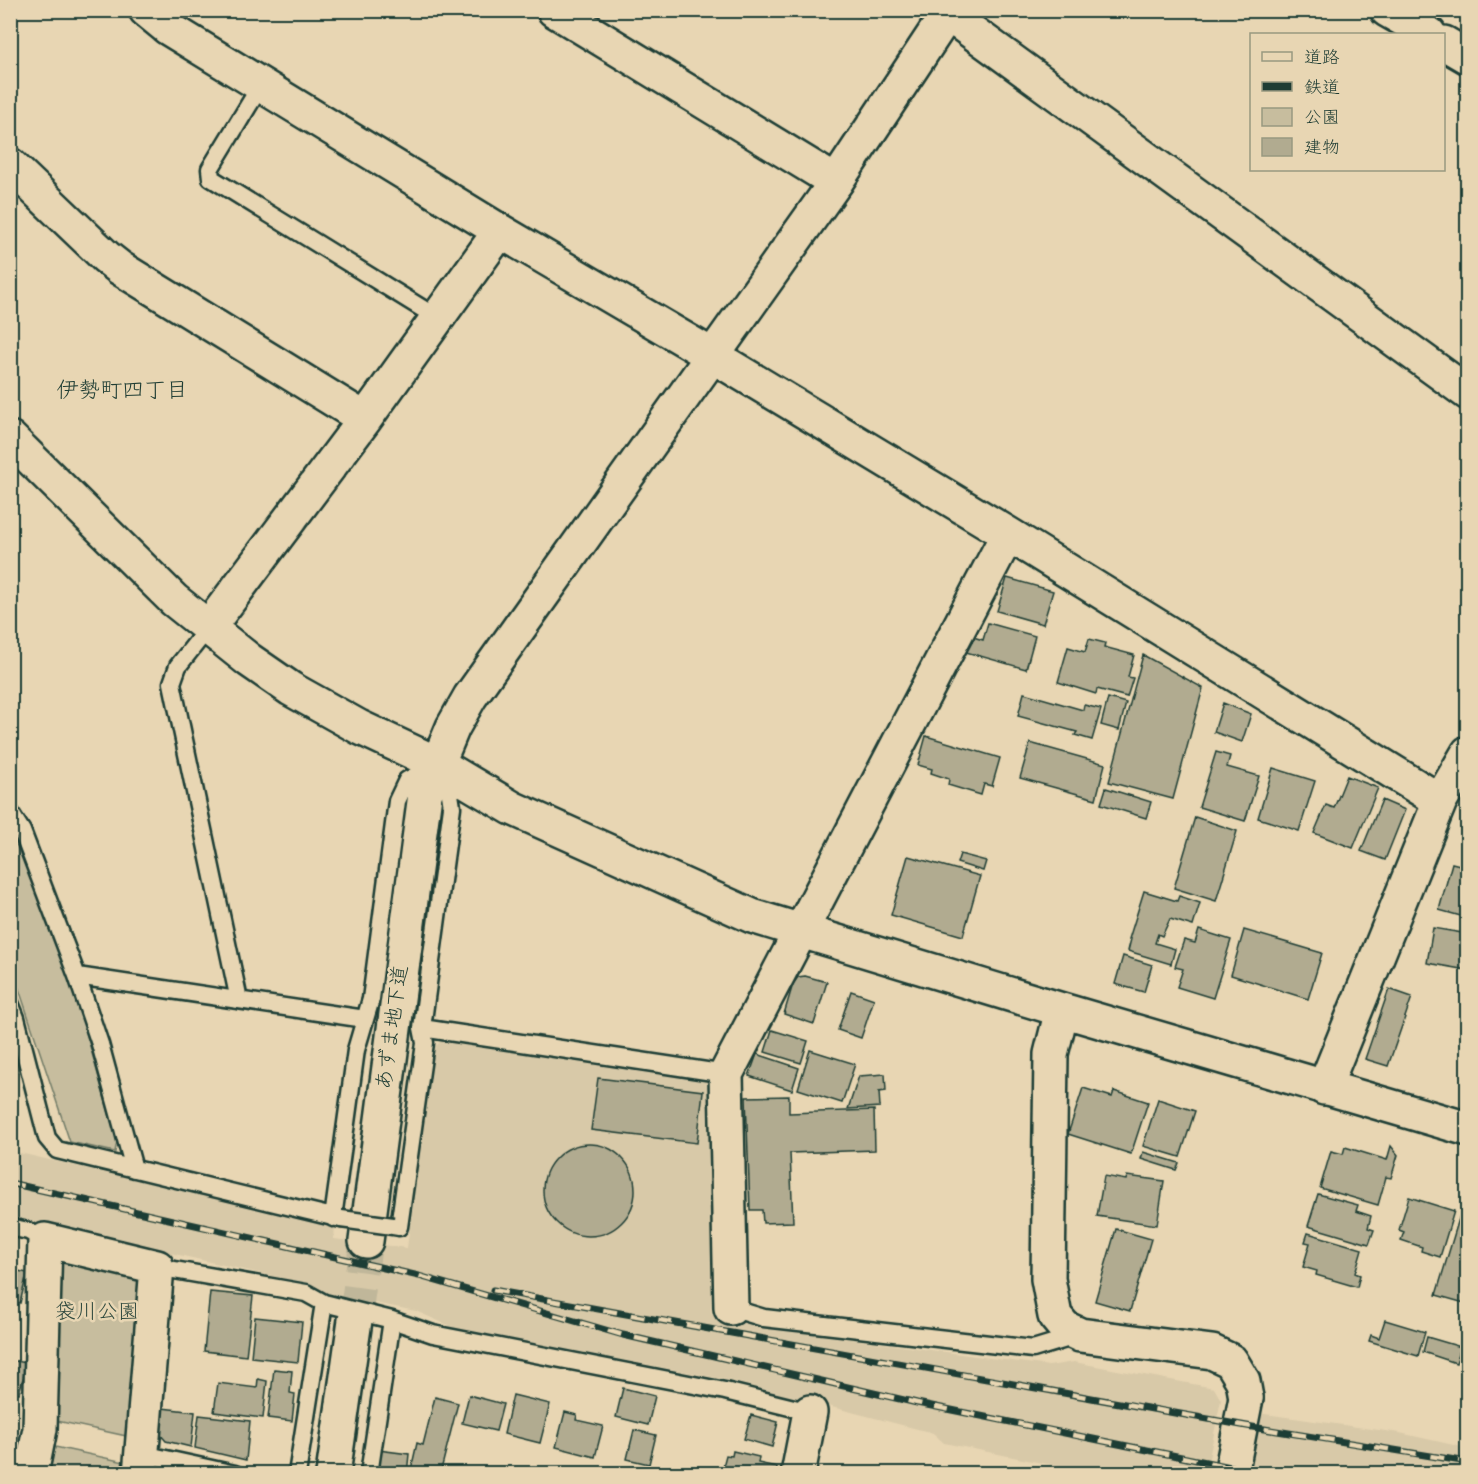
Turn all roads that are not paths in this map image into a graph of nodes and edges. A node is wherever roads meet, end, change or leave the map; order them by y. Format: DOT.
graph roads {
  1 [pos="554,10"];
  2 [pos="1387,10"];
  3 [pos="947,12"];
  4 [pos="165,16"];
  5 [pos="1427,33"];
  6 [pos="1445,44"];
  7 [pos="1467,57"];
  8 [pos="261,85"];
  9 [pos="10,165"];
  10 [pos="836,182"];
  11 [pos="500,231"];
  12 [pos="436,317"];
  13 [pos="713,356"];
  14 [pos="1467,393"];
  15 [pos="365,419"];
  16 [pos="10,438"];
  17 [pos="1008,534"];
  18 [pos="208,628"];
  19 [pos="1467,753"];
  20 [pos="438,764"];
  21 [pos="1440,801"];
  22 [pos="10,812"];
  23 [pos="802,930"];
  24 [pos="77,976"];
  25 [pos="239,1000"];
  26 [pos="10,1003"];
  27 [pos="1062,1010"];
  28 [pos="365,1019"];
  29 [pos="422,1028"];
  30 [pos="726,1074"];
  31 [pos="1324,1088"];
  32 [pos="1467,1129"];
  33 [pos="134,1169"];
  34 [pos="337,1219"];
  35 [pos="10,1227"];
  36 [pos="379,1234"];
  37 [pos="45,1240"];
  38 [pos="157,1267"];
  39 [pos="324,1303"];
  40 [pos="731,1308"];
  41 [pos="355,1320"];
  42 [pos="392,1320"];
  43 [pos="1080,1335"];
  44 [pos="810,1412"];
  45 [pos="142,1464"];
  46 [pos="31,1473"];
  47 [pos="235,1473"];
  48 [pos="297,1473"];
  49 [pos="333,1473"];
  50 [pos="369,1473"];
  51 [pos="798,1473"];
  52 [pos="1231,1473"];
  1 -- 10 [label="street"];
  2 -- 5 [label="street"];
  3 -- 10 [label="street, あずま地下道"];
  3 -- 14 [label="street"];
  4 -- 8 [label="street"];
  6 -- 7 [label="street"];
  8 -- 11 [label="street"];
  8 -- 12 [label="lane"];
  9 -- 15 [label="street"];
  10 -- 13 [label="street, あずま地下道"];
  11 -- 12 [label="street"];
  11 -- 13 [label="street"];
  12 -- 15 [label="street"];
  13 -- 17 [label="street"];
  13 -- 20 [label="street, あずま地下道"];
  15 -- 18 [label="street"];
  16 -- 18 [label="street"];
  17 -- 21 [label="street"];
  17 -- 23 [label="street"];
  18 -- 20 [label="street"];
  18 -- 25 [label="lane"];
  19 -- 21 [label="street"];
  20 -- 23 [label="street"];
  20 -- 28 [label="lane"];
  20 -- 29 [label="lane"];
  20 -- 36 [label="street, あずま地下道"];
  21 -- 31 [label="street"];
  22 -- 24 [label="lane"];
  23 -- 27 [label="street"];
  23 -- 30 [label="street"];
  24 -- 25 [label="lane"];
  24 -- 33 [label="lane"];
  25 -- 28 [label="lane"];
  26 -- 33 [label="lane"];
  27 -- 31 [label="street"];
  27 -- 43 [label="street"];
  28 -- 34 [label="lane"];
  29 -- 30 [label="lane"];
  29 -- 36 [label="lane"];
  30 -- 40 [label="street"];
  31 -- 32 [label="street"];
  33 -- 34 [label="lane"];
  34 -- 36 [label="lane, bridge"];
  35 -- 37 [label="lane"];
  37 -- 38 [label="street"];
  37 -- 46 [label="street"];
  38 -- 39 [label="lane"];
  38 -- 45 [label="street"];
  39 -- 42 [label="lane"];
  39 -- 48 [label="lane"];
  40 -- 43 [label="lane"];
  41 -- 49 [label="street"];
  42 -- 44 [label="lane"];
  42 -- 50 [label="lane"];
  43 -- 52 [label="street"];
  44 -- 51 [label="street"];
  45 -- 47 [label="lane"];
}
